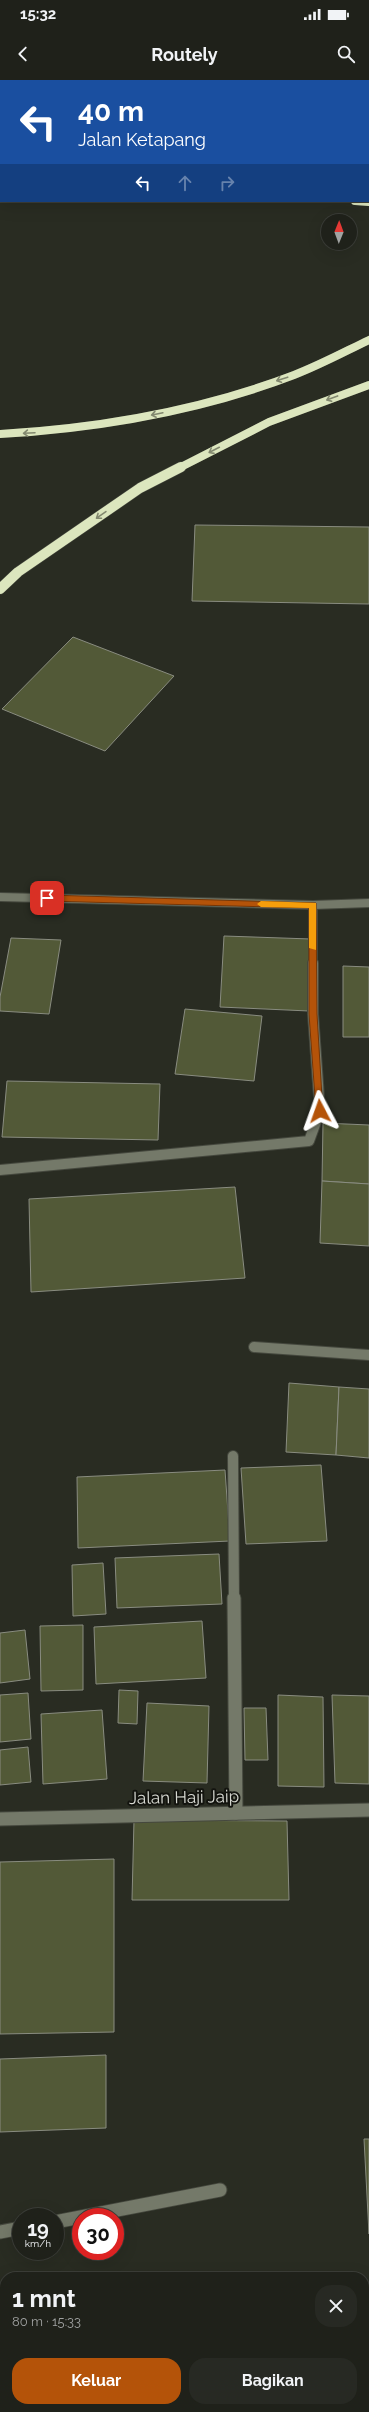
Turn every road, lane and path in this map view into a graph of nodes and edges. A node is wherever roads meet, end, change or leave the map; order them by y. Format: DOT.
graph roads {
  1 [pos="369,340"];
  2 [pos="369,385"];
  3 [pos="0,434"];
  4 [pos="0,589"];
  5 [pos="0,897"];
  6 [pos="369,903"];
  7 [pos="313,905"];
  8 [pos="0,1170"];
  9 [pos="254,1347"];
  10 [pos="369,1355"];
  11 [pos="233,1456"];
  12 [pos="369,1810"];
  13 [pos="236,1813"];
  14 [pos="0,1819"];
  15 [pos="220,2190"];
  16 [pos="64,2220"];
  17 [pos="12,2230"];
  18 [pos="0,2232"];
  1 -- 3 [label="highway, one-way"];
  2 -- 4 [label="highway, one-way"];
  5 -- 7 [label="street"];
  6 -- 7 [label="street"];
  7 -- 8 [label="street"];
  9 -- 10 [label="street"];
  11 -- 13 [label="street"];
  12 -- 13 [label="street, Jalan Haji Jaip"];
  13 -- 14 [label="street, Jalan Haji Jaip"];
  15 -- 16 [label="street"];
  17 -- 18 [label="street"];
}
